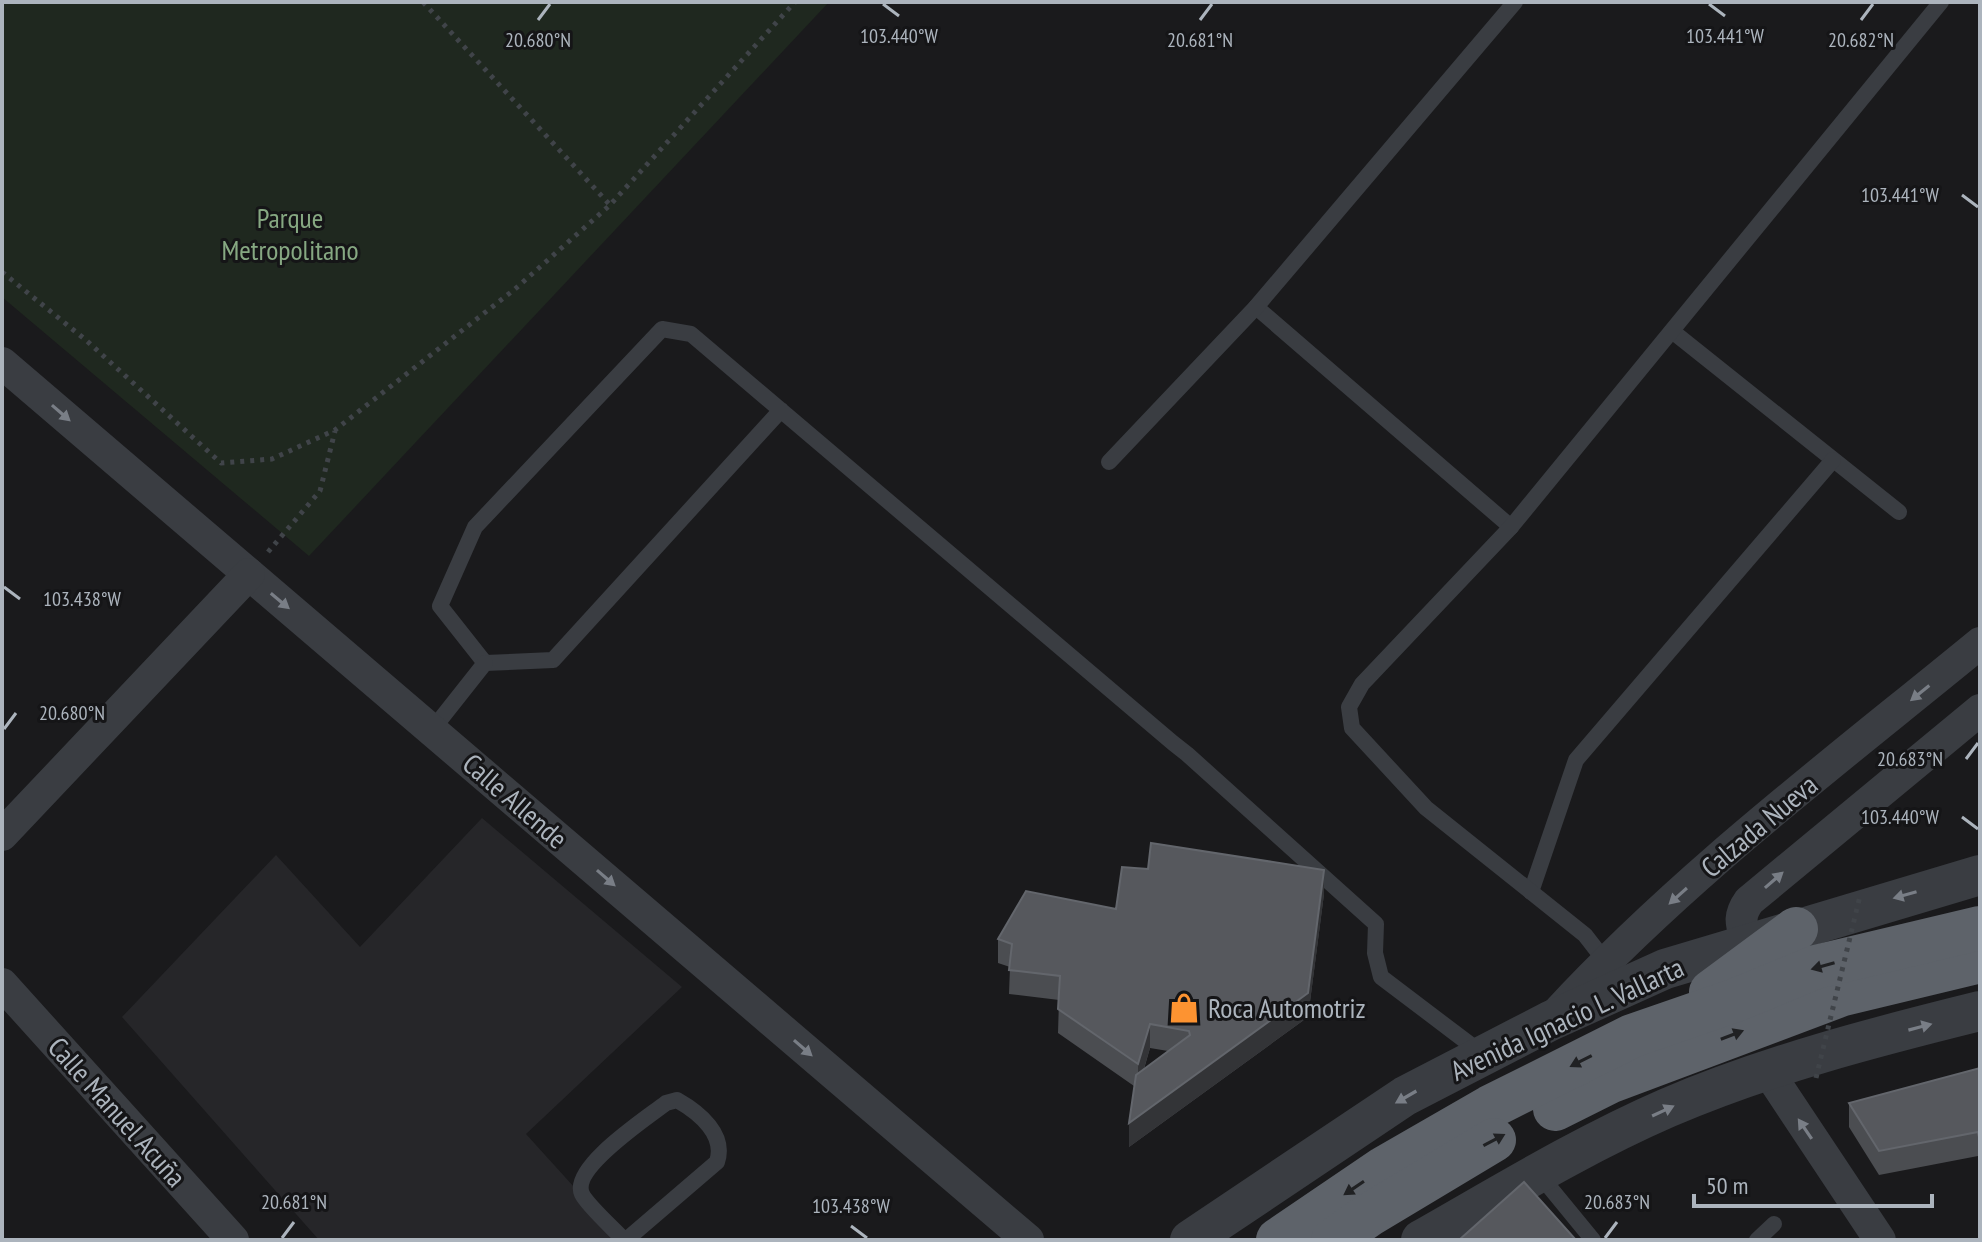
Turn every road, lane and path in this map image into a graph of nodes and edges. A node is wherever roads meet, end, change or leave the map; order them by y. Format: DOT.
graph roads {
  1 [pos="423,2"];
  2 [pos="795,2"];
  3 [pos="1515,2"];
  4 [pos="1941,2"];
  5 [pos="610,205"];
  6 [pos="2,272"];
  7 [pos="1256,307"];
  8 [pos="1672,331"];
  9 [pos="2,363"];
  10 [pos="781,410"];
  11 [pos="335,430"];
  12 [pos="1833,460"];
  13 [pos="1109,462"];
  14 [pos="1899,512"];
  15 [pos="1511,527"];
  16 [pos="249,574"];
  17 [pos="1977,653"];
  18 [pos="485,663"];
  19 [pos="1980,710"];
  20 [pos="432,730"];
  21 [pos="2,835"];
  22 [pos="1980,875"];
  23 [pos="1531,892"];
  24 [pos="1860,896"];
  25 [pos="1980,928"];
  26 [pos="1796,929"];
  27 [pos="1747,943"];
  28 [pos="1980,961"];
  29 [pos="1614,974"];
  30 [pos="2,984"];
  31 [pos="1980,1011"];
  32 [pos="1669,1023"];
  33 [pos="1484,1055"];
  34 [pos="1767,1070"];
  35 [pos="1816,1078"];
  36 [pos="1538,1173"];
  37 [pos="1774,1224"];
  38 [pos="233,1240"];
  39 [pos="625,1240"];
  40 [pos="1028,1240"];
  41 [pos="1190,1240"];
  42 [pos="1278,1240"];
  43 [pos="1333,1240"];
  44 [pos="1421,1240"];
  45 [pos="1593,1240"];
  46 [pos="1757,1240"];
  47 [pos="1880,1240"];
  1 -- 5 [label="path"];
  2 -- 5 [label="path"];
  3 -- 7 [label="lane"];
  4 -- 8 [label="lane"];
  5 -- 11 [label="path"];
  6 -- 11 [label="path"];
  7 -- 13 [label="lane"];
  7 -- 15 [label="lane"];
  8 -- 12 [label="lane"];
  8 -- 15 [label="lane"];
  9 -- 16 [label="street, Calle Allende, one-way"];
  10 -- 18 [label="lane"];
  10 -- 18 [label="lane"];
  10 -- 33 [label="lane"];
  11 -- 16 [label="path"];
  12 -- 14 [label="lane"];
  12 -- 23 [label="lane"];
  15 -- 23 [label="lane"];
  16 -- 20 [label="street, Calle Allende, one-way"];
  16 -- 21 [label="street"];
  17 -- 29 [label="street, Calzada Nueva, one-way"];
  18 -- 20 [label="lane"];
  27 -- 19 [label="street, one-way"];
  20 -- 40 [label="street, Calle Allende, one-way"];
  22 -- 26 [label="street, Avenida Ignacio L. Vallarta, one-way"];
  23 -- 29 [label="lane"];
  24 -- 35 [label="path, bridge"];
  25 -- 32 [label="highway, Avenida Ignacio L. Vallarta, one-way"];
  26 -- 27 [label="street, Avenida Ignacio L. Vallarta"];
  26 -- 32 [label="highway"];
  27 -- 29 [label="street, Avenida Ignacio L. Vallarta"];
  43 -- 28 [label="highway, one-way"];
  29 -- 33 [label="street, Avenida Ignacio L. Vallarta"];
  30 -- 38 [label="street, Calle Manuel Acuña"];
  34 -- 31 [label="street, one-way"];
  32 -- 42 [label="highway, Avenida Ignacio L. Vallarta, one-way"];
  33 -- 41 [label="street, Avenida Ignacio L. Vallarta, one-way"];
  36 -- 34 [label="street, one-way"];
  47 -- 34 [label="street, one-way"];
  36 -- 44 [label="street"];
  36 -- 45 [label="lane"];
  37 -- 46 [label="lane"];
  39 -- 39 [label="lane"];
}
